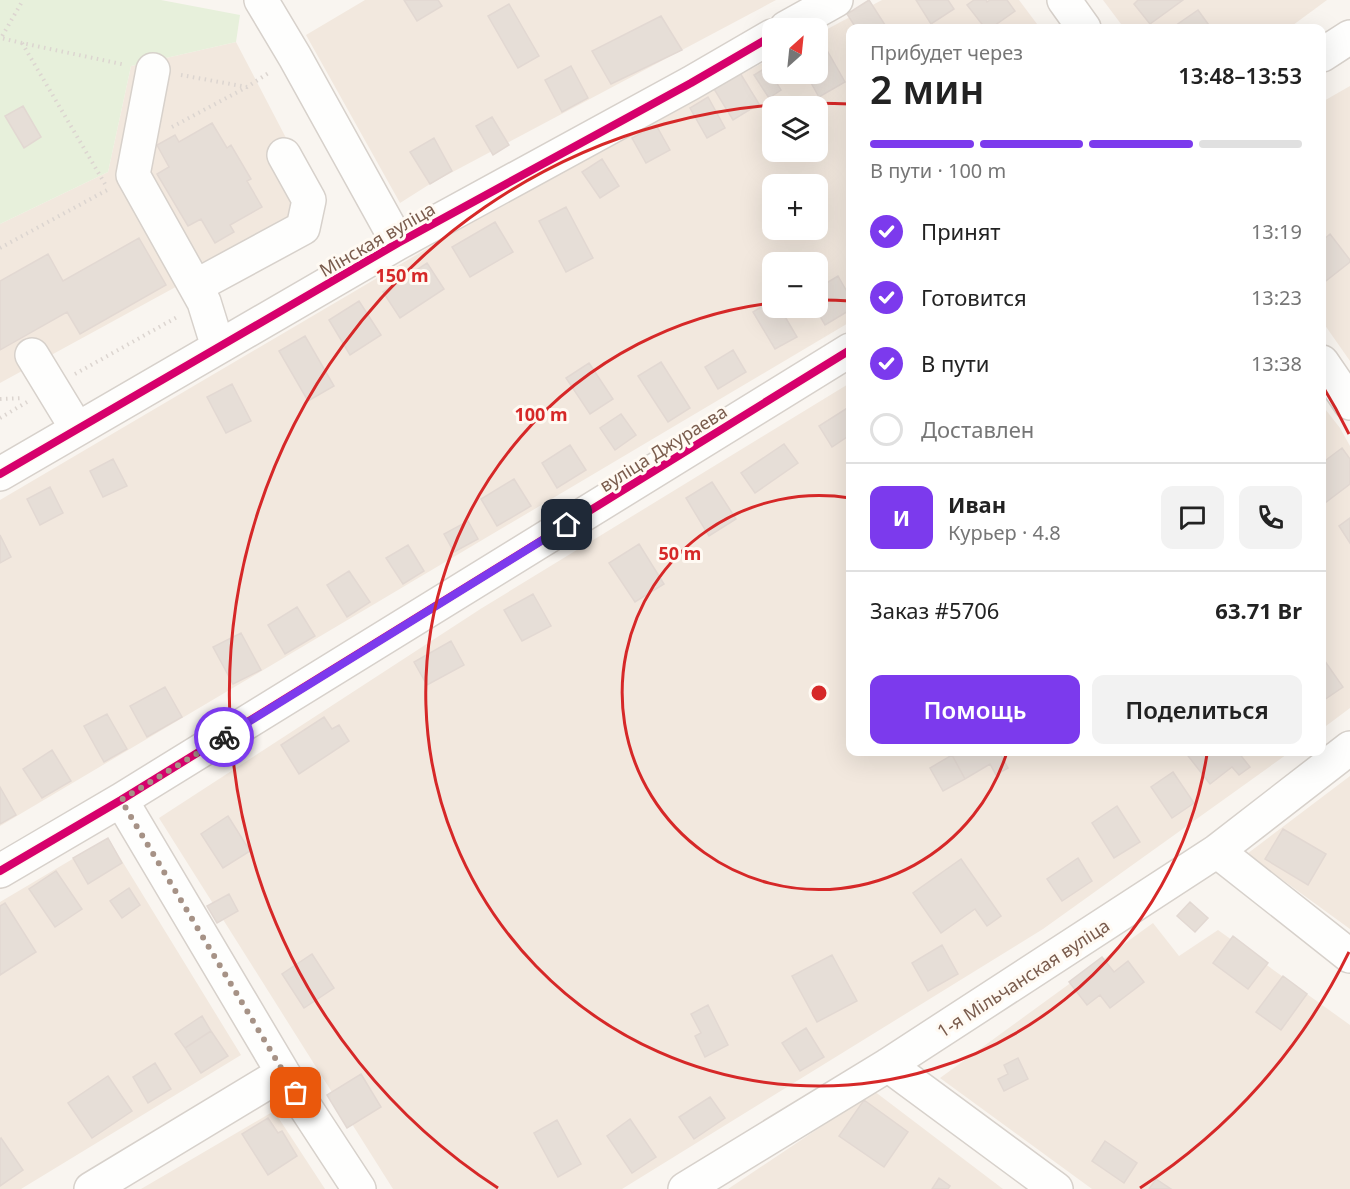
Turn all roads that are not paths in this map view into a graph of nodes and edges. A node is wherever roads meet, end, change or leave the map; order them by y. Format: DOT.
graph roads {
  1 [pos="261,0"];
  2 [pos="836,0"];
  3 [pos="1064,0"];
  4 [pos="804,18"];
  5 [pos="1081,24"];
  6 [pos="1350,36"];
  7 [pos="762,42"];
  8 [pos="1326,52"];
  9 [pos="153,70"];
  10 [pos="284,155"];
  11 [pos="398,243"];
  12 [pos="196,286"];
  13 [pos="218,347"];
  14 [pos="846,352"];
  15 [pos="32,355"];
  16 [pos="77,429"];
  17 [pos="0,474"];
  18 [pos="1350,748"];
  19 [pos="121,800"];
  20 [pos="1217,851"];
  21 [pos="0,871"];
  22 [pos="1350,956"];
  23 [pos="888,1065"];
  24 [pos="284,1073"];
  25 [pos="92,1189"];
  26 [pos="359,1189"];
  27 [pos="685,1189"];
  28 [pos="1056,1189"];
  1 -- 11 [label="street, Мінская вуліца"];
  2 -- 4 [label="street"];
  3 -- 5 [label="street"];
  6 -- 8 [label="street"];
  7 -- 11 [label="street, Мінская вуліца"];
  9 -- 12 [label="street"];
  10 -- 12 [label="street"];
  11 -- 13 [label="street, Мінская вуліца"];
  12 -- 13 [label="street"];
  13 -- 16 [label="street, Мінская вуліца"];
  14 -- 19 [label="street, вуліца Джураева"];
  15 -- 16 [label="street"];
  16 -- 17 [label="street, Мінская вуліца"];
  18 -- 20 [label="street, 1-я Мільчанская вуліца"];
  19 -- 21 [label="street, вуліца Джураева"];
  19 -- 24 [label="street"];
  20 -- 22 [label="street"];
  20 -- 23 [label="street, 1-я Мільчанская вуліца"];
  23 -- 27 [label="street, 1-я Мільчанская вуліца"];
  23 -- 28 [label="street"];
  24 -- 25 [label="street"];
  24 -- 26 [label="street"];
}
